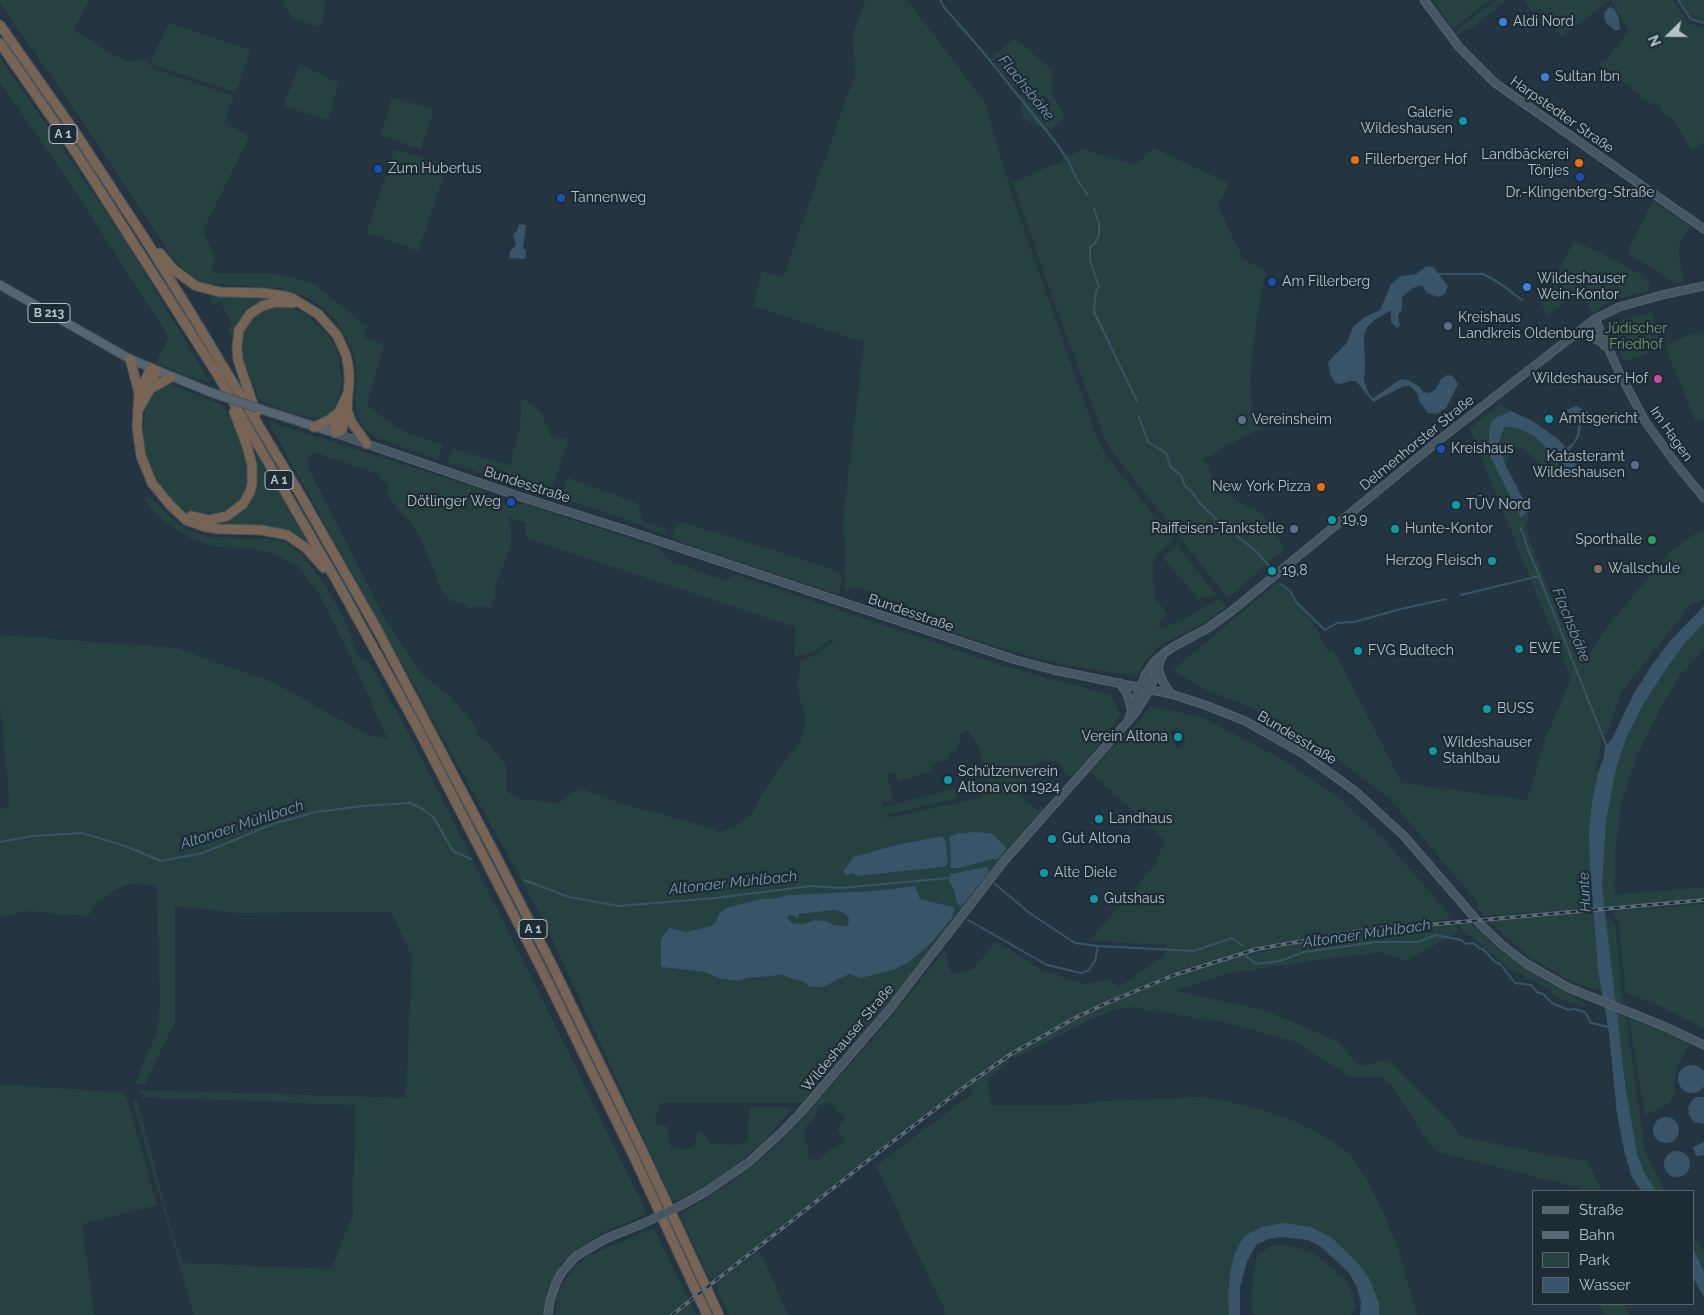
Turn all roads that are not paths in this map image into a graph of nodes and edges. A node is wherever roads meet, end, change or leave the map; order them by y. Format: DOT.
graph roads {
  1 [pos="1424,0"];
  2 [pos="0,25"];
  3 [pos="0,43"];
  4 [pos="1704,229"];
  5 [pos="145,239"];
  6 [pos="0,285"];
  7 [pos="1704,286"];
  8 [pos="306,306"];
  9 [pos="1595,319"];
  10 [pos="1574,335"];
  11 [pos="1611,353"];
  12 [pos="130,359"];
  13 [pos="154,369"];
  14 [pos="217,374"];
  15 [pos="171,376"];
  16 [pos="150,389"];
  17 [pos="139,393"];
  18 [pos="138,410"];
  19 [pos="343,411"];
  20 [pos="259,426"];
  21 [pos="314,427"];
  22 [pos="335,433"];
  23 [pos="367,444"];
  24 [pos="1704,498"];
  25 [pos="179,512"];
  26 [pos="340,587"];
  27 [pos="1163,654"];
  28 [pos="1158,668"];
  29 [pos="1120,683"];
  30 [pos="1140,687"];
  31 [pos="1150,689"];
  32 [pos="1171,694"];
  33 [pos="1131,709"];
  34 [pos="1128,720"];
  35 [pos="1704,1045"];
  36 [pos="548,1315"];
  37 [pos="707,1315"];
  38 [pos="719,1315"];
  1 -- 4 [label="main road, Harpstedter Straße"];
  2 -- 5 [label="highway, A 1"];
  3 -- 14 [label="highway, A 1"];
  5 -- 8 [label="highway"];
  5 -- 20 [label="highway, A 1"];
  6 -- 12 [label="main road, Bundesstraße / B 213"];
  7 -- 9 [label="main road, Delmenhorster Straße"];
  8 -- 19 [label="highway"];
  8 -- 20 [label="highway"];
  9 -- 10 [label="main road, Delmenhorster Straße"];
  9 -- 11 [label="main road, Im Hagen"];
  10 -- 11 [label="main road, Im Hagen"];
  10 -- 27 [label="main road, Delmenhorster Straße"];
  11 -- 24 [label="main road, Im Hagen"];
  12 -- 13 [label="main road, Bundesstraße / B 213"];
  12 -- 17 [label="highway"];
  13 -- 15 [label="main road, Bundesstraße / B 213"];
  13 -- 16 [label="highway"];
  13 -- 17 [label="highway"];
  14 -- 25 [label="highway"];
  14 -- 26 [label="highway, A 1"];
  15 -- 16 [label="highway"];
  15 -- 21 [label="main road, Bundesstraße / B 213, bridge"];
  16 -- 18 [label="highway"];
  17 -- 18 [label="highway"];
  18 -- 25 [label="highway"];
  19 -- 21 [label="highway"];
  19 -- 22 [label="highway"];
  19 -- 23 [label="highway"];
  20 -- 38 [label="highway, A 1"];
  21 -- 22 [label="main road, Bundesstraße / B 213"];
  22 -- 23 [label="main road, Bundesstraße"];
  23 -- 29 [label="main road, Bundesstraße"];
  25 -- 26 [label="highway"];
  26 -- 37 [label="highway, A 1"];
  27 -- 28 [label="main road"];
  27 -- 30 [label="main road, Delmenhorster Straße"];
  28 -- 31 [label="main road"];
  28 -- 32 [label="main road"];
  29 -- 30 [label="main road, Bundesstraße"];
  29 -- 33 [label="main road"];
  30 -- 31 [label="main road, Bundesstraße"];
  30 -- 33 [label="main road, Wildeshauser Straße"];
  31 -- 32 [label="main road, Bundesstraße"];
  31 -- 34 [label="main road, Wildeshauser Straße"];
  32 -- 35 [label="main road, Bundesstraße"];
  33 -- 34 [label="main road, Wildeshauser Straße"];
  34 -- 36 [label="main road, Wildeshauser Straße, bridge"];
}
